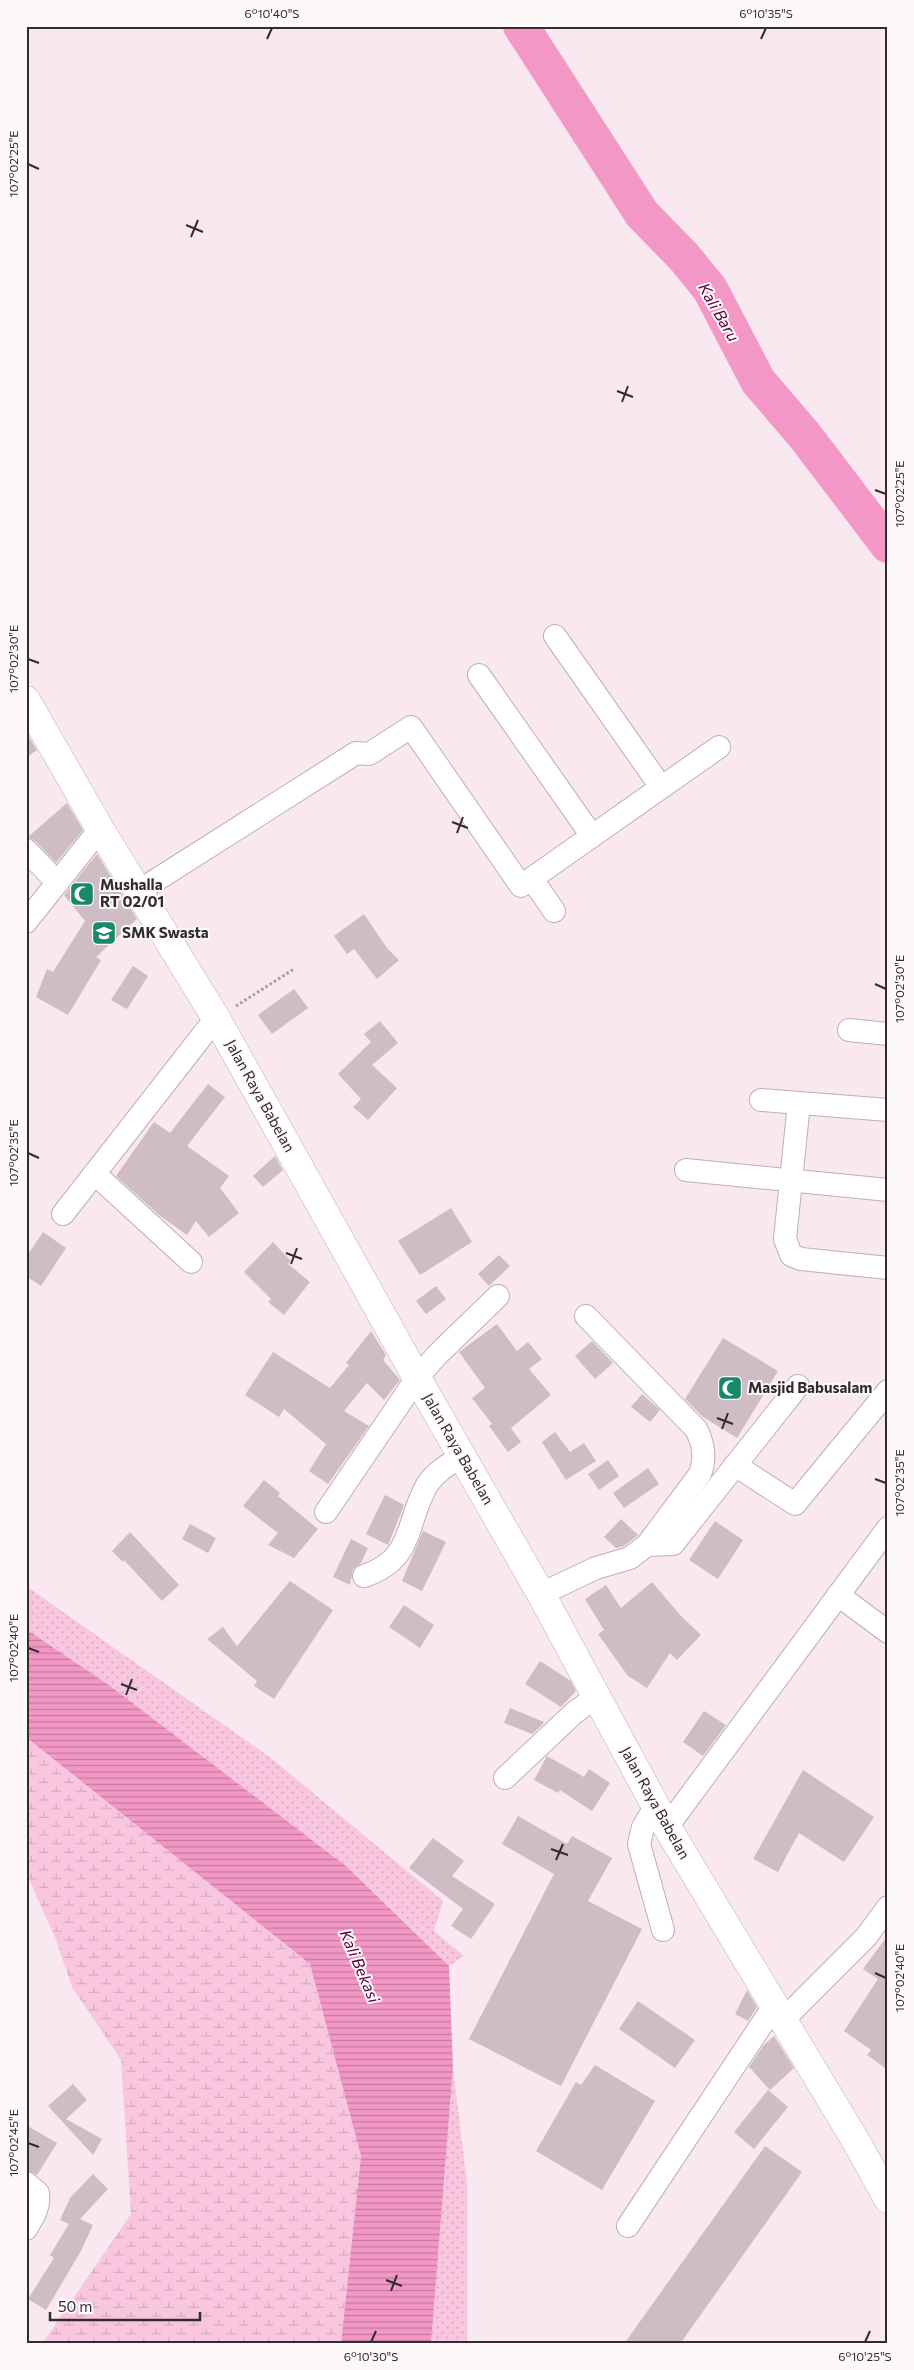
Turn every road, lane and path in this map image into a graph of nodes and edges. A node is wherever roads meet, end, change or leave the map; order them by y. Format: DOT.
graph roads {
  1 [pos="555,636"];
  2 [pos="479,675"];
  3 [pos="26,700"];
  4 [pos="719,747"];
  5 [pos="661,788"];
  6 [pos="100,829"];
  7 [pos="592,836"];
  8 [pos="26,850"];
  9 [pos="532,878"];
  10 [pos="57,882"];
  11 [pos="138,891"];
  12 [pos="554,911"];
  13 [pos="26,922"];
  14 [pos="294,968"];
  15 [pos="216,1018"];
  16 [pos="849,1030"];
  17 [pos="888,1034"];
  18 [pos="761,1100"];
  19 [pos="799,1103"];
  20 [pos="888,1110"];
  21 [pos="686,1170"];
  22 [pos="95,1174"];
  23 [pos="792,1181"];
  24 [pos="888,1190"];
  25 [pos="63,1214"];
  26 [pos="191,1262"];
  27 [pos="888,1268"];
  28 [pos="498,1296"];
  29 [pos="586,1316"];
  30 [pos="417,1378"];
  31 [pos="798,1386"];
  32 [pos="888,1391"];
  33 [pos="463,1455"];
  34 [pos="735,1465"];
  35 [pos="326,1512"];
  36 [pos="888,1528"];
  37 [pos="647,1545"];
  38 [pos="364,1576"];
  39 [pos="541,1594"];
  40 [pos="838,1595"];
  41 [pos="888,1632"];
  42 [pos="596,1698"];
  43 [pos="505,1778"];
  44 [pos="662,1816"];
  45 [pos="888,1907"];
  46 [pos="663,1930"];
  47 [pos="778,2014"];
  48 [pos="26,2183"];
  49 [pos="888,2199"];
  50 [pos="628,2226"];
  51 [pos="26,2229"];
  1 -- 5 [label="street"];
  2 -- 7 [label="street"];
  3 -- 6 [label="main road, Jalan Raya Babelan"];
  4 -- 5 [label="street"];
  5 -- 7 [label="street"];
  6 -- 10 [label="street"];
  6 -- 11 [label="main road, Jalan Raya Babelan"];
  7 -- 9 [label="street"];
  8 -- 10 [label="street"];
  9 -- 11 [label="street"];
  9 -- 12 [label="street"];
  10 -- 13 [label="street"];
  11 -- 15 [label="main road, Jalan Raya Babelan"];
  14 -- 15 [label="path"];
  15 -- 22 [label="street"];
  15 -- 30 [label="main road, Jalan Raya Babelan"];
  16 -- 17 [label="street"];
  18 -- 19 [label="street"];
  19 -- 20 [label="street"];
  19 -- 23 [label="street"];
  21 -- 23 [label="street"];
  22 -- 25 [label="street"];
  22 -- 26 [label="street"];
  23 -- 24 [label="street"];
  23 -- 27 [label="street"];
  28 -- 30 [label="street"];
  29 -- 37 [label="street"];
  30 -- 33 [label="main road, Jalan Raya Babelan"];
  30 -- 35 [label="street"];
  31 -- 34 [label="street"];
  32 -- 34 [label="street"];
  33 -- 38 [label="street"];
  33 -- 39 [label="main road, Jalan Raya Babelan"];
  34 -- 37 [label="street"];
  36 -- 40 [label="street"];
  37 -- 39 [label="street"];
  39 -- 42 [label="main road, Jalan Raya Babelan"];
  40 -- 41 [label="street"];
  40 -- 44 [label="street"];
  42 -- 43 [label="street"];
  42 -- 44 [label="main road, Jalan Raya Babelan"];
  44 -- 46 [label="street"];
  44 -- 47 [label="main road, Jalan Raya Babelan"];
  45 -- 47 [label="street"];
  47 -- 49 [label="main road, Jalan Raya Babelan"];
  47 -- 50 [label="street"];
  48 -- 51 [label="street"];
}
